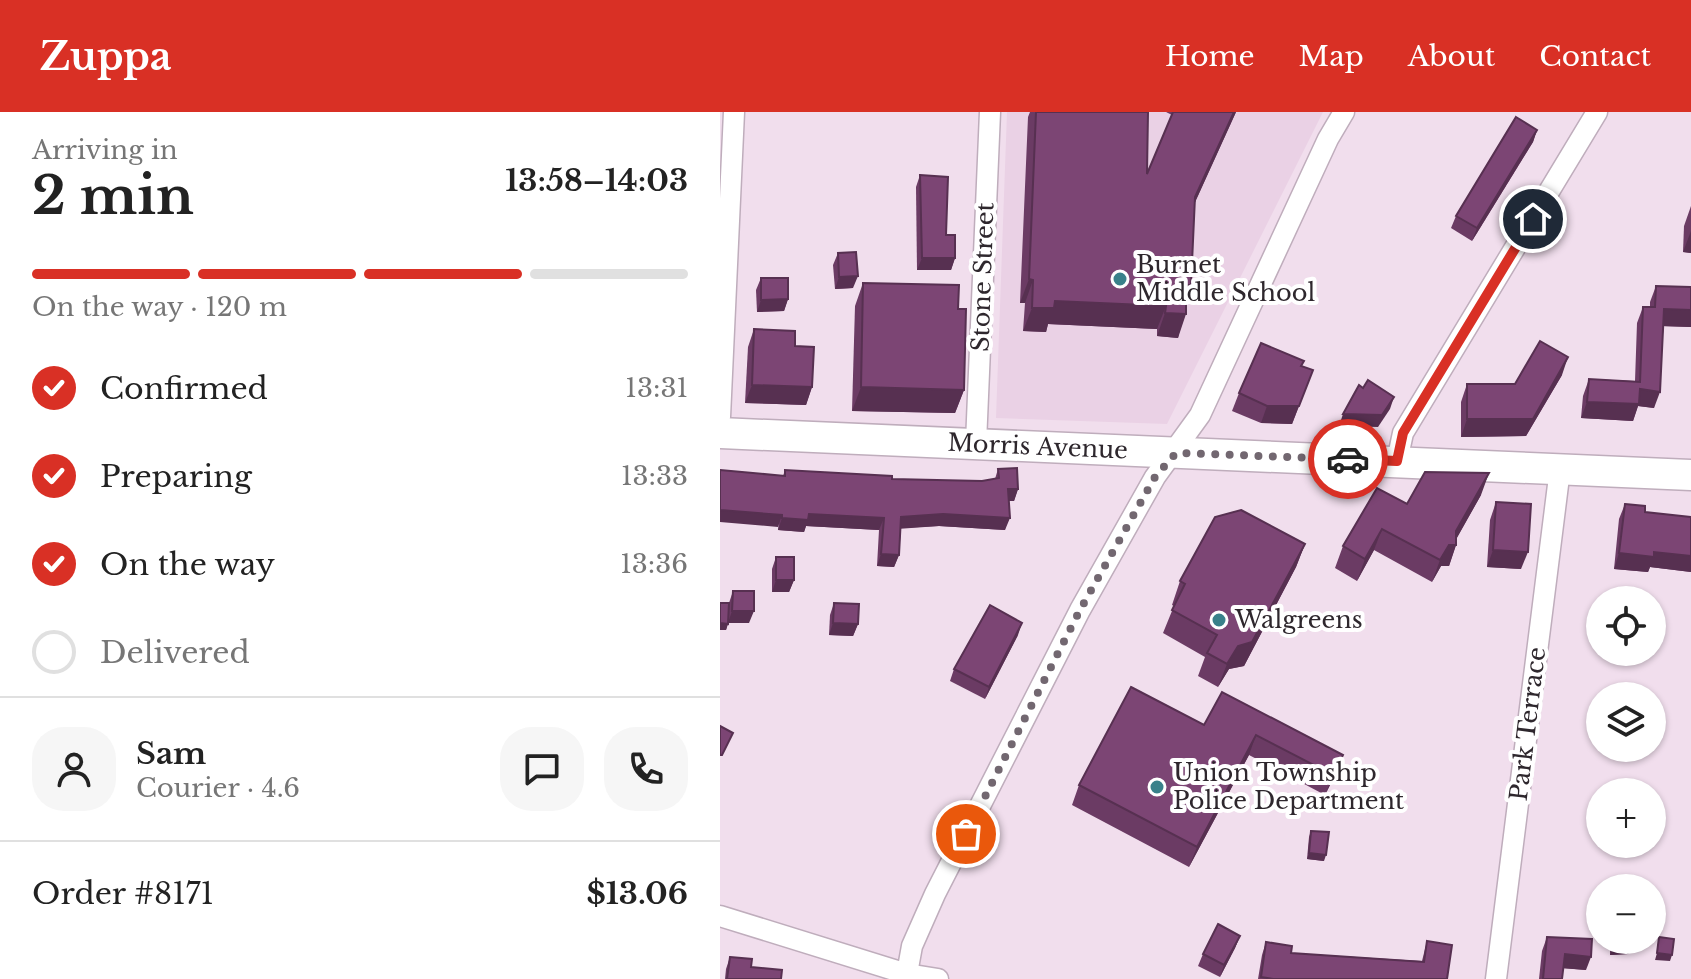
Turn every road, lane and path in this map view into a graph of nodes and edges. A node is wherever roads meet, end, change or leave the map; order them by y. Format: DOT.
graph roads {
  1 [pos="734,112"];
  2 [pos="990,112"];
  3 [pos="1344,112"];
  4 [pos="1597,112"];
  5 [pos="720,417"];
  6 [pos="720,433"];
  7 [pos="976,443"];
  8 [pos="1176,453"];
  9 [pos="1397,461"];
  10 [pos="1560,469"];
  11 [pos="1691,475"];
  12 [pos="720,916"];
  13 [pos="907,976"];
  14 [pos="938,979"];
  15 [pos="1496,979"];
  1 -- 5 [label="street"];
  2 -- 7 [label="street, Stone Street"];
  3 -- 8 [label="street"];
  4 -- 9 [label="street"];
  6 -- 7 [label="main road, Morris Avenue"];
  7 -- 8 [label="main road, Morris Avenue"];
  8 -- 9 [label="main road, Morris Avenue"];
  8 -- 13 [label="street"];
  9 -- 10 [label="main road, Morris Avenue"];
  10 -- 11 [label="main road, Morris Avenue"];
  10 -- 15 [label="street, Park Terrace"];
  12 -- 13 [label="street"];
  13 -- 14 [label="street"];
}
